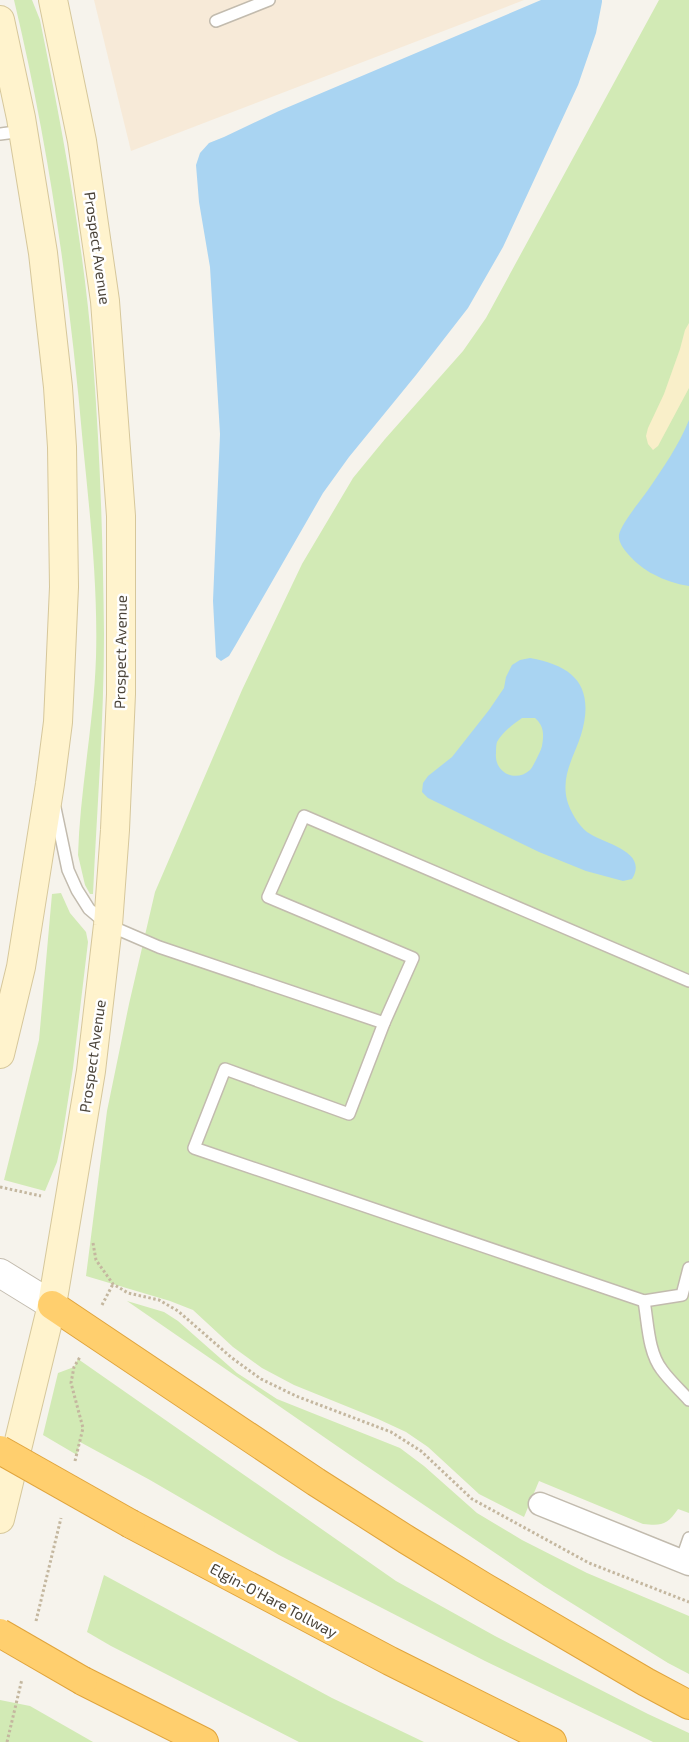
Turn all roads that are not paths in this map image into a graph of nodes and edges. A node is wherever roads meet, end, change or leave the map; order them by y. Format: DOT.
graph roads {
  1 [pos="53,0"];
  2 [pos="268,0"];
  3 [pos="0,20"];
  4 [pos="216,21"];
  5 [pos="11,132"];
  6 [pos="50,784"];
  7 [pos="108,925"];
  8 [pos="689,981"];
  9 [pos="384,1023"];
  10 [pos="0,1054"];
  11 [pos="689,1268"];
  12 [pos="0,1272"];
  13 [pos="644,1302"];
  14 [pos="52,1305"];
  15 [pos="689,1400"];
  16 [pos="0,1450"];
  17 [pos="540,1504"];
  18 [pos="0,1519"];
  19 [pos="689,1538"];
  20 [pos="685,1562"];
  21 [pos="0,1633"];
  22 [pos="689,1705"];
  23 [pos="204,1742"];
  24 [pos="552,1742"];
  1 -- 7 [label="main road, Prospect Avenue"];
  2 -- 4 [label="lane"];
  3 -- 5 [label="main road"];
  5 -- 6 [label="main road"];
  6 -- 7 [label="lane"];
  6 -- 10 [label="main road"];
  7 -- 9 [label="lane"];
  7 -- 14 [label="main road, Prospect Avenue"];
  8 -- 9 [label="lane"];
  9 -- 13 [label="lane"];
  11 -- 13 [label="lane"];
  12 -- 14 [label="street"];
  13 -- 15 [label="lane"];
  14 -- 18 [label="main road, Prospect Avenue"];
  14 -- 22 [label="highway"];
  16 -- 24 [label="highway, Elgin-O'Hare Tollway, bridge"];
  17 -- 20 [label="street"];
  19 -- 20 [label="lane"];
  21 -- 23 [label="highway, bridge"];
}
